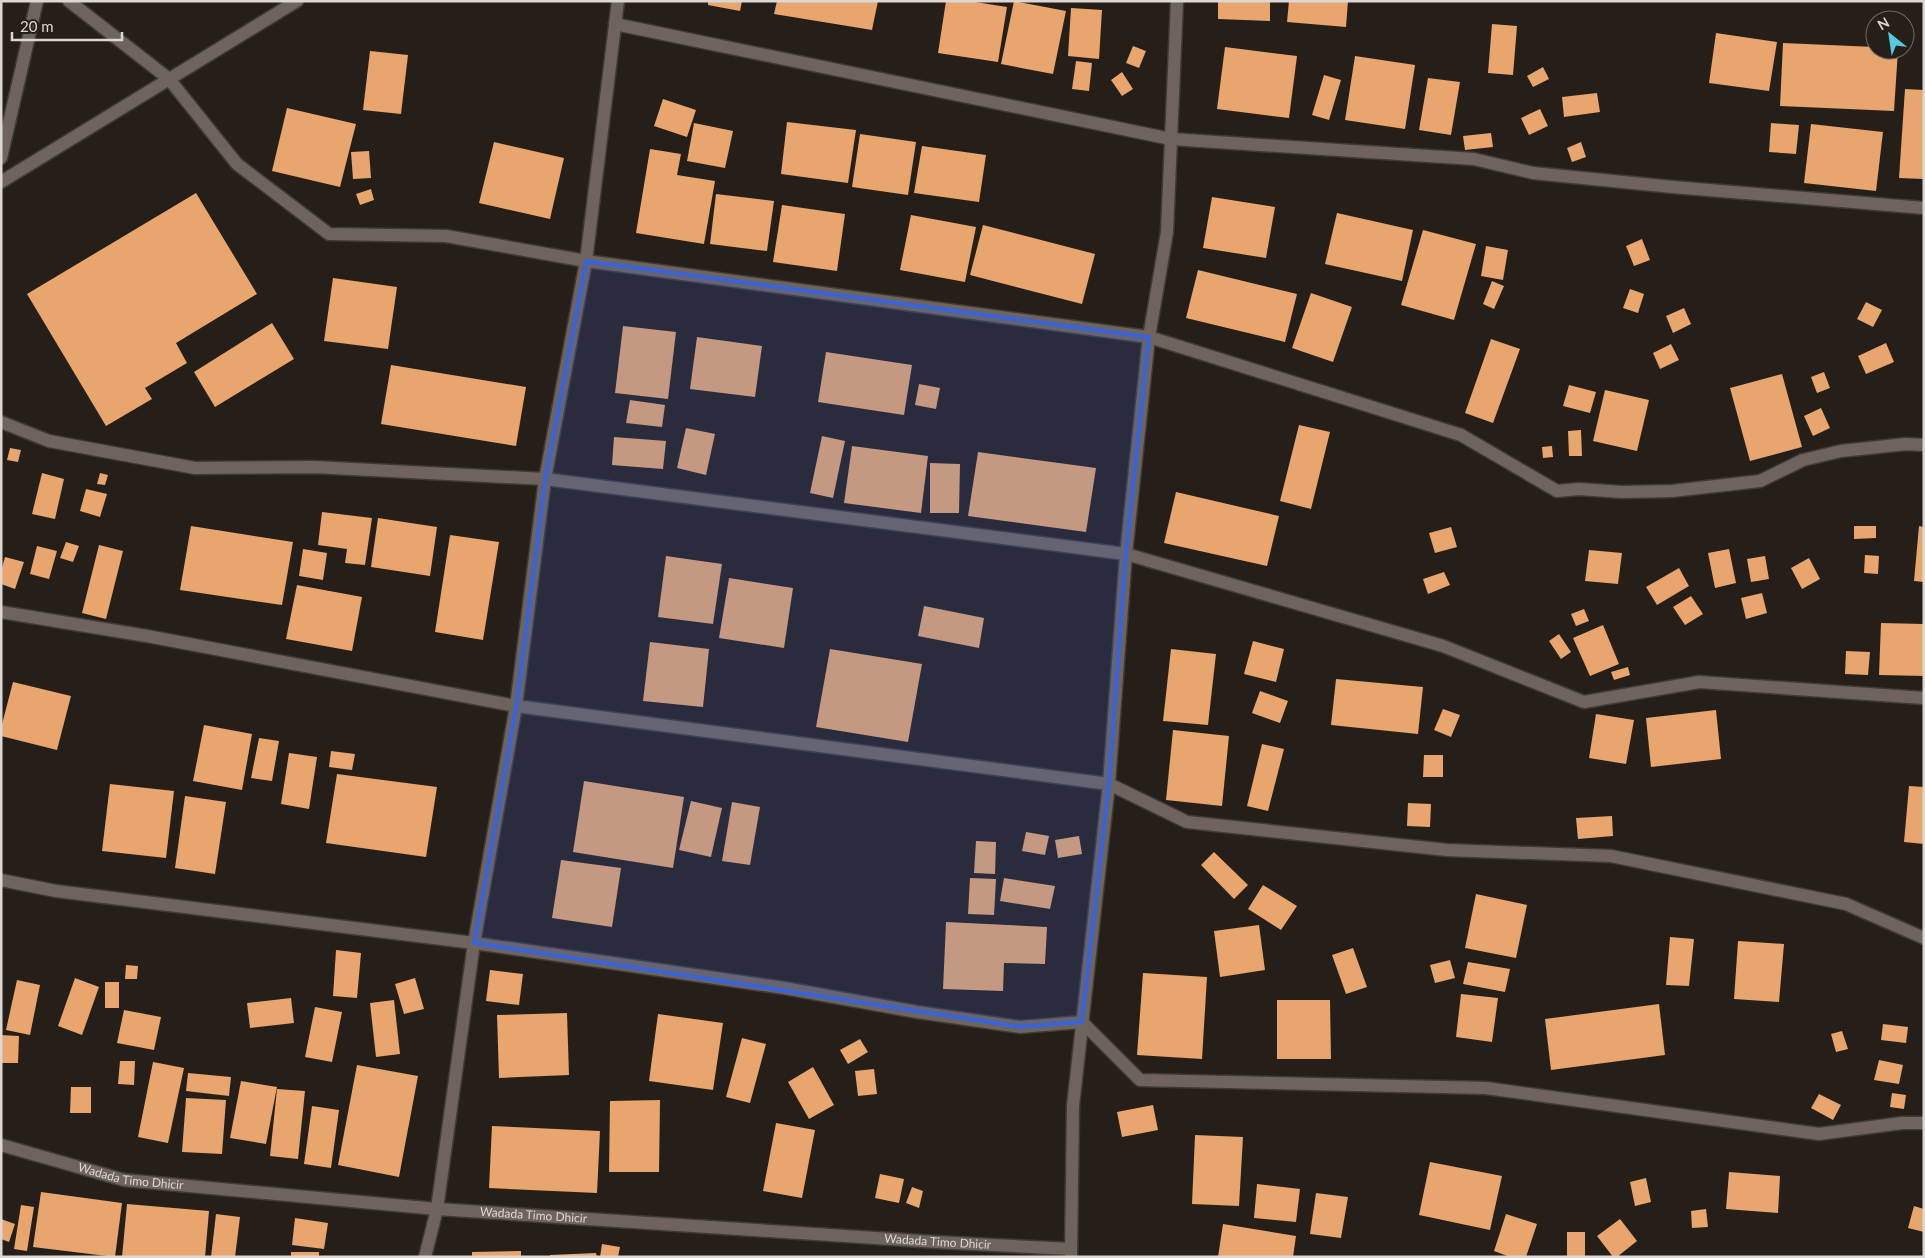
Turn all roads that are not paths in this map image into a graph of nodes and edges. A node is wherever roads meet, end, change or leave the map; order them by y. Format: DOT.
graph roads {
  1 [pos="37,1"];
  2 [pos="69,1"];
  3 [pos="297,1"];
  4 [pos="618,1"];
  5 [pos="1177,1"];
  6 [pos="615,24"];
  7 [pos="169,79"];
  8 [pos="1171,140"];
  9 [pos="1,158"];
  10 [pos="1,182"];
  11 [pos="1924,208"];
  12 [pos="586,261"];
  13 [pos="1149,337"];
  14 [pos="1,422"];
  15 [pos="1924,445"];
  16 [pos="545,479"];
  17 [pos="1126,554"];
  18 [pos="1,612"];
  19 [pos="1924,698"];
  20 [pos="516,706"];
  21 [pos="1109,784"];
  22 [pos="1,880"];
  23 [pos="1924,938"];
  24 [pos="474,943"];
  25 [pos="1082,1022"];
  26 [pos="1924,1123"];
  27 [pos="1,1145"];
  28 [pos="437,1209"];
  29 [pos="1070,1253"];
  30 [pos="425,1257"];
  1 -- 9 [label="street"];
  2 -- 7 [label="street"];
  3 -- 7 [label="street"];
  4 -- 6 [label="street"];
  5 -- 8 [label="street"];
  6 -- 8 [label="street"];
  6 -- 12 [label="street"];
  7 -- 10 [label="street"];
  7 -- 12 [label="street"];
  8 -- 11 [label="street"];
  8 -- 13 [label="street"];
  12 -- 13 [label="street"];
  12 -- 16 [label="street"];
  13 -- 15 [label="street"];
  13 -- 17 [label="street"];
  14 -- 16 [label="street"];
  16 -- 17 [label="street"];
  16 -- 20 [label="street"];
  17 -- 19 [label="street"];
  17 -- 21 [label="street"];
  18 -- 20 [label="street"];
  20 -- 21 [label="street"];
  20 -- 24 [label="street"];
  21 -- 23 [label="street"];
  21 -- 25 [label="street"];
  22 -- 24 [label="street"];
  24 -- 25 [label="street"];
  24 -- 28 [label="street"];
  25 -- 26 [label="street"];
  25 -- 29 [label="street"];
  27 -- 28 [label="street, Wadada Timo Dhicir"];
  28 -- 29 [label="street, Wadada Timo Dhicir"];
  28 -- 30 [label="street"];
}
